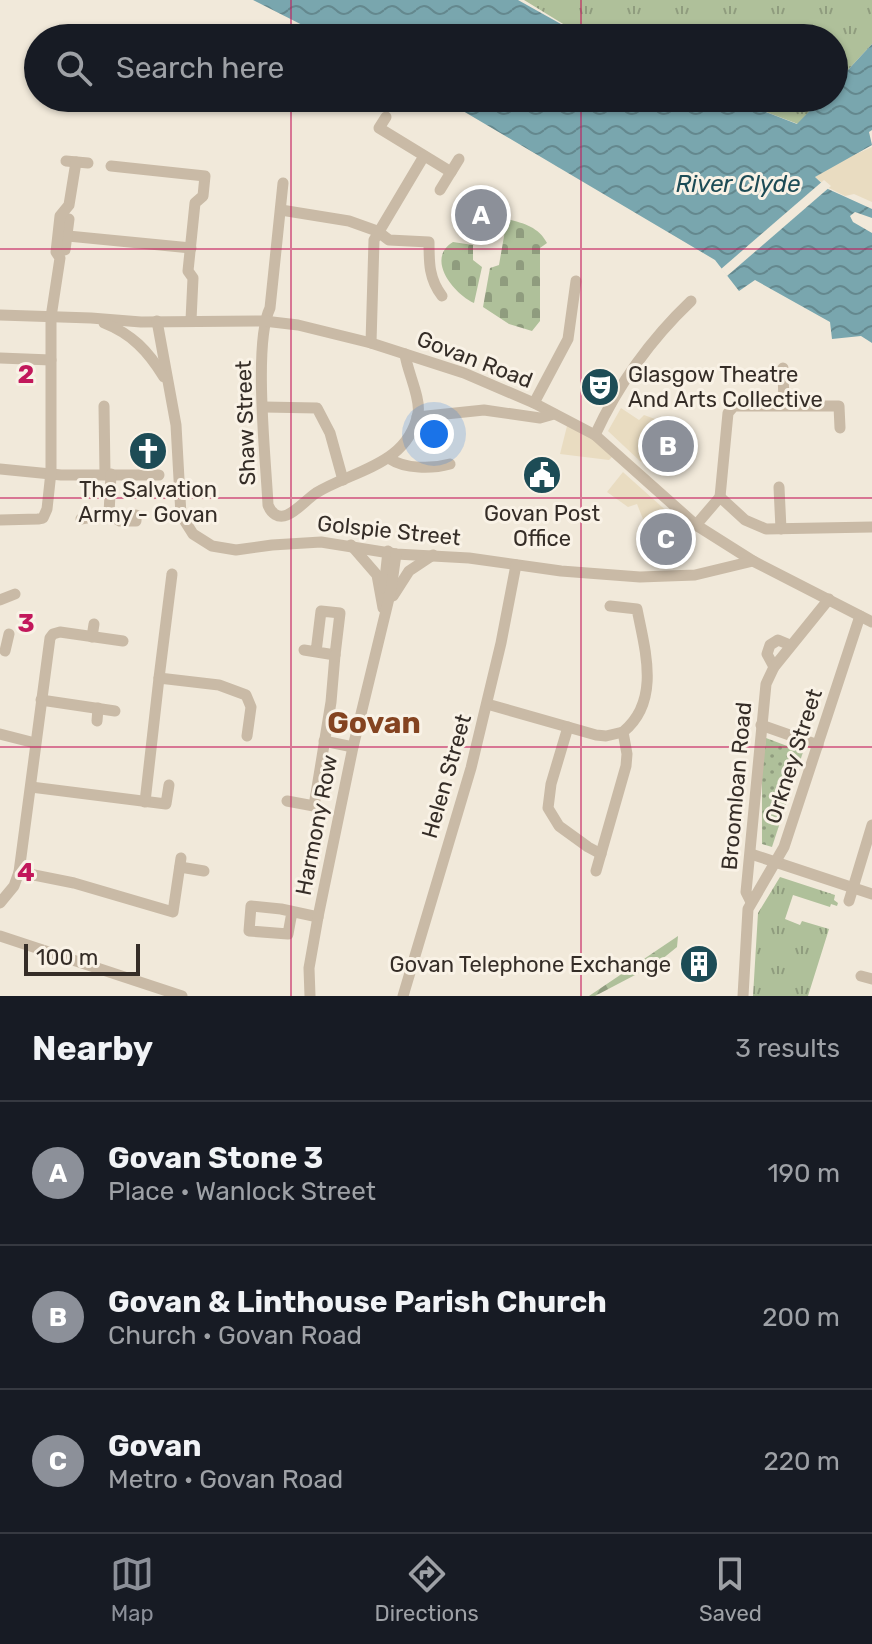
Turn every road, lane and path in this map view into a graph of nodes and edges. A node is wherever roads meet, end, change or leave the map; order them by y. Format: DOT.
graph roads {
  1 [pos="386,117"];
  2 [pos="424,156"];
  3 [pos="459,159"];
  4 [pos="77,162"];
  5 [pos="111,166"];
  6 [pos="451,172"];
  7 [pos="283,183"];
  8 [pos="440,190"];
  9 [pos="281,210"];
  10 [pos="69,219"];
  11 [pos="377,231"];
  12 [pos="68,236"];
  13 [pos="191,248"];
  14 [pos="65,250"];
  15 [pos="576,281"];
  16 [pos="442,296"];
  17 [pos="691,301"];
  18 [pos="0,315"];
  19 [pos="51,317"];
  20 [pos="91,318"];
  21 [pos="191,320"];
  22 [pos="157,321"];
  23 [pos="264,321"];
  24 [pos="371,343"];
  25 [pos="405,354"];
  26 [pos="0,358"];
  27 [pos="51,360"];
  28 [pos="783,368"];
  29 [pos="168,384"];
  30 [pos="534,403"];
  31 [pos="784,405"];
  32 [pos="104,406"];
  33 [pos="264,407"];
  34 [pos="554,414"];
  35 [pos="417,417"];
  36 [pos="840,428"];
  37 [pos="595,435"];
  38 [pos="390,459"];
  39 [pos="450,464"];
  40 [pos="0,469"];
  41 [pos="51,472"];
  42 [pos="108,474"];
  43 [pos="159,475"];
  44 [pos="343,480"];
  45 [pos="779,487"];
  46 [pos="720,497"];
  47 [pos="109,514"];
  48 [pos="136,515"];
  49 [pos="81,519"];
  50 [pos="0,520"];
  51 [pos="696,525"];
  52 [pos="872,527"];
  53 [pos="781,529"];
  54 [pos="351,545"];
  55 [pos="392,553"];
  56 [pos="434,555"];
  57 [pos="753,561"];
  58 [pos="516,565"];
  59 [pos="172,574"];
  60 [pos="829,599"];
  61 [pos="610,606"];
  62 [pos="860,616"];
  63 [pos="384,617"];
  64 [pos="872,622"];
  65 [pos="94,624"];
  66 [pos="9,634"];
  67 [pos="92,637"];
  68 [pos="123,641"];
  69 [pos="7,651"];
  70 [pos="335,655"];
  71 [pos="159,678"];
  72 [pos="41,700"];
  73 [pos="487,704"];
  74 [pos="115,711"];
  75 [pos="761,725"];
  76 [pos="568,727"];
  77 [pos="623,732"];
  78 [pos="0,734"];
  79 [pos="247,736"];
  80 [pos="324,741"];
  81 [pos="35,743"];
  82 [pos="818,745"];
  83 [pos="353,747"];
  84 [pos="169,785"];
  85 [pos="31,787"];
  86 [pos="287,801"];
  87 [pos="145,802"];
  88 [pos="871,829"];
  89 [pos="601,854"];
  90 [pos="751,854"];
  91 [pos="776,863"];
  92 [pos="204,871"];
  93 [pos="596,871"];
  94 [pos="19,872"];
  95 [pos="852,887"];
  96 [pos="872,894"];
  97 [pos="849,901"];
  98 [pos="751,902"];
  99 [pos="0,903"];
  100 [pos="292,912"];
  101 [pos="318,917"];
  102 [pos="0,936"];
  103 [pos="182,996"];
  104 [pos="310,996"];
  105 [pos="403,996"];
  106 [pos="743,996"];
  1 -- 2 [label="street"];
  2 -- 6 [label="street"];
  2 -- 11 [label="street"];
  3 -- 6 [label="street"];
  4 -- 19 [label="street"];
  5 -- 13 [label="street"];
  6 -- 8 [label="street"];
  7 -- 9 [label="street, Shaw Street"];
  9 -- 11 [label="street"];
  9 -- 23 [label="street, Shaw Street"];
  10 -- 12 [label="street"];
  11 -- 16 [label="street"];
  11 -- 24 [label="street"];
  12 -- 13 [label="street"];
  12 -- 14 [label="street"];
  13 -- 21 [label="street"];
  15 -- 30 [label="street"];
  17 -- 37 [label="street"];
  18 -- 19 [label="street, Govan Road"];
  19 -- 20 [label="street, Govan Road"];
  19 -- 27 [label="street"];
  20 -- 22 [label="street, Govan Road"];
  20 -- 29 [label="street"];
  21 -- 22 [label="street, Govan Road"];
  21 -- 23 [label="street, Govan Road"];
  22 -- 29 [label="street, Golspie Street"];
  23 -- 24 [label="street, Govan Road"];
  23 -- 33 [label="street, Shaw Street"];
  24 -- 25 [label="street, Govan Road"];
  25 -- 30 [label="street, Govan Road"];
  25 -- 35 [label="street"];
  26 -- 27 [label="street"];
  27 -- 41 [label="street"];
  28 -- 31 [label="street"];
  29 -- 54 [label="street, Golspie Street"];
  30 -- 34 [label="street, Govan Road"];
  31 -- 36 [label="street"];
  31 -- 46 [label="street"];
  32 -- 42 [label="street"];
  33 -- 44 [label="street"];
  33 -- 44 [label="street, Shaw Street"];
  34 -- 35 [label="street"];
  34 -- 37 [label="street, Govan Road"];
  35 -- 38 [label="street"];
  37 -- 51 [label="street, Govan Road"];
  38 -- 39 [label="street"];
  38 -- 44 [label="street"];
  40 -- 41 [label="street"];
  41 -- 42 [label="street"];
  41 -- 50 [label="street"];
  42 -- 43 [label="street"];
  42 -- 47 [label="street"];
  45 -- 53 [label="street"];
  46 -- 51 [label="street"];
  46 -- 53 [label="street"];
  47 -- 48 [label="street"];
  47 -- 49 [label="street"];
  51 -- 57 [label="street, Govan Road"];
  52 -- 53 [label="street"];
  54 -- 55 [label="street, Golspie Street"];
  54 -- 63 [label="street, Harmony Row"];
  55 -- 56 [label="street, Golspie Street"];
  55 -- 63 [label="street, Harmony Row"];
  56 -- 58 [label="street, Golspie Street"];
  56 -- 63 [label="street, Harmony Row"];
  57 -- 58 [label="street, Golspie Street"];
  57 -- 60 [label="street, Govan Road"];
  58 -- 73 [label="street, Helen Street"];
  59 -- 71 [label="street"];
  60 -- 62 [label="street, Govan Road"];
  60 -- 75 [label="street, Broomloan Road"];
  61 -- 77 [label="street"];
  62 -- 64 [label="street, Govan Road"];
  62 -- 82 [label="street, Orkney Street"];
  63 -- 83 [label="street, Harmony Row"];
  65 -- 67 [label="street"];
  66 -- 69 [label="street"];
  67 -- 68 [label="street"];
  67 -- 72 [label="street"];
  70 -- 70 [label="street"];
  70 -- 80 [label="street"];
  71 -- 79 [label="street"];
  71 -- 87 [label="street"];
  72 -- 74 [label="street"];
  72 -- 81 [label="street"];
  73 -- 76 [label="street"];
  73 -- 105 [label="street, Helen Street"];
  75 -- 82 [label="street"];
  75 -- 90 [label="street, Broomloan Road"];
  76 -- 77 [label="street"];
  76 -- 89 [label="street"];
  77 -- 89 [label="street"];
  78 -- 81 [label="street"];
  80 -- 83 [label="street"];
  80 -- 86 [label="street"];
  81 -- 85 [label="street"];
  82 -- 91 [label="street, Orkney Street"];
  83 -- 101 [label="street, Harmony Row"];
  84 -- 87 [label="street"];
  85 -- 87 [label="street"];
  85 -- 94 [label="street"];
  88 -- 95 [label="street"];
  89 -- 93 [label="street"];
  90 -- 91 [label="street"];
  90 -- 98 [label="street, Broomloan Road"];
  91 -- 95 [label="street"];
  91 -- 98 [label="street, Orkney Street"];
  92 -- 94 [label="street"];
  94 -- 99 [label="street"];
  95 -- 96 [label="street"];
  95 -- 97 [label="street"];
  98 -- 106 [label="street, Broomloan Road"];
  100 -- 101 [label="street"];
  101 -- 104 [label="street, Harmony Row"];
  102 -- 103 [label="street"];
}
